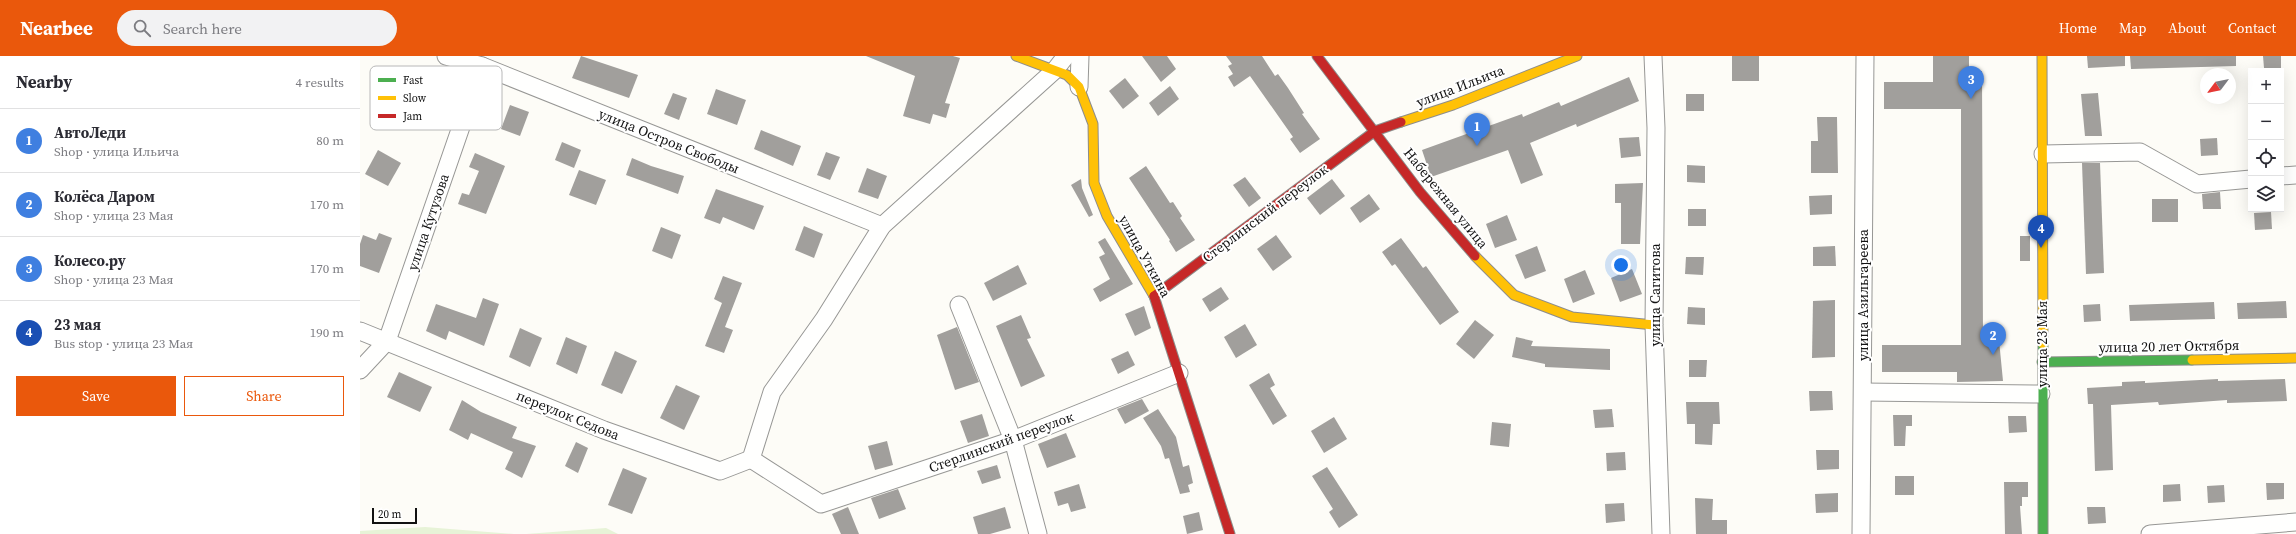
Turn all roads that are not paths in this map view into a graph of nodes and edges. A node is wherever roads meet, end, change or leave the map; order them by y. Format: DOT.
graph roads {
  1 [pos="452,56"];
  2 [pos="1016,56"];
  3 [pos="1066,56"];
  4 [pos="1080,56"];
  5 [pos="1317,56"];
  6 [pos="1577,56"];
  7 [pos="1653,56"];
  8 [pos="1864,56"];
  9 [pos="2042,56"];
  10 [pos="1548,61"];
  11 [pos="482,66"];
  12 [pos="1055,70"];
  13 [pos="502,74"];
  14 [pos="1079,87"];
  15 [pos="460,130"];
  16 [pos="1375,131"];
  17 [pos="2042,154"];
  18 [pos="2296,175"];
  19 [pos="2284,176"];
  20 [pos="2248,179"];
  21 [pos="882,226"];
  22 [pos="1154,296"];
  23 [pos="959,305"];
  24 [pos="1654,325"];
  25 [pos="360,331"];
  26 [pos="386,340"];
  27 [pos="2296,358"];
  28 [pos="2042,362"];
  29 [pos="360,370"];
  30 [pos="1179,373"];
  31 [pos="1863,392"];
  32 [pos="2042,394"];
  33 [pos="1013,440"];
  34 [pos="751,459"];
  35 [pos="2296,522"];
  36 [pos="1038,534"];
  37 [pos="1230,534"];
  38 [pos="1661,534"];
  39 [pos="1861,534"];
  40 [pos="2043,534"];
  41 [pos="2150,534"];
  1 -- 11 [label="street, улица Остров Свободы"];
  2 -- 12 [label="street, улица Уткина"];
  3 -- 12 [label="street"];
  4 -- 14 [label="street"];
  5 -- 16 [label="street, Набережная улица"];
  6 -- 10 [label="street, улица Ильича"];
  7 -- 24 [label="street, улица Сагитова"];
  8 -- 31 [label="street, улица Азильгареева"];
  9 -- 17 [label="street, улица 23 Мая"];
  10 -- 16 [label="street, улица Ильича"];
  12 -- 14 [label="street, улица Уткина"];
  12 -- 21 [label="street"];
  13 -- 21 [label="street, улица Остров Свободы"];
  14 -- 22 [label="street, улица Уткина"];
  15 -- 26 [label="street, улица Кутузова"];
  16 -- 22 [label="street, Стерлинский переулок"];
  16 -- 24 [label="street, Набережная улица"];
  17 -- 20 [label="street"];
  17 -- 28 [label="street, улица 23 Мая"];
  18 -- 19 [label="street"];
  21 -- 34 [label="street"];
  22 -- 30 [label="street, улица Уткина"];
  23 -- 33 [label="street"];
  24 -- 38 [label="street, улица Сагитова"];
  25 -- 26 [label="street, переулок Седова"];
  26 -- 29 [label="street, улица Кутузова"];
  26 -- 34 [label="street, переулок Седова"];
  27 -- 28 [label="street, улица 20 лет Октября"];
  28 -- 32 [label="street, улица 23 Мая"];
  30 -- 33 [label="street, Стерлинский переулок"];
  30 -- 37 [label="street, улица Уткина"];
  31 -- 32 [label="street"];
  31 -- 39 [label="street, улица Азильгареева"];
  32 -- 40 [label="street, улица 23 Мая"];
  33 -- 34 [label="street, Стерлинский переулок"];
  33 -- 36 [label="street"];
  35 -- 41 [label="street"];
}
